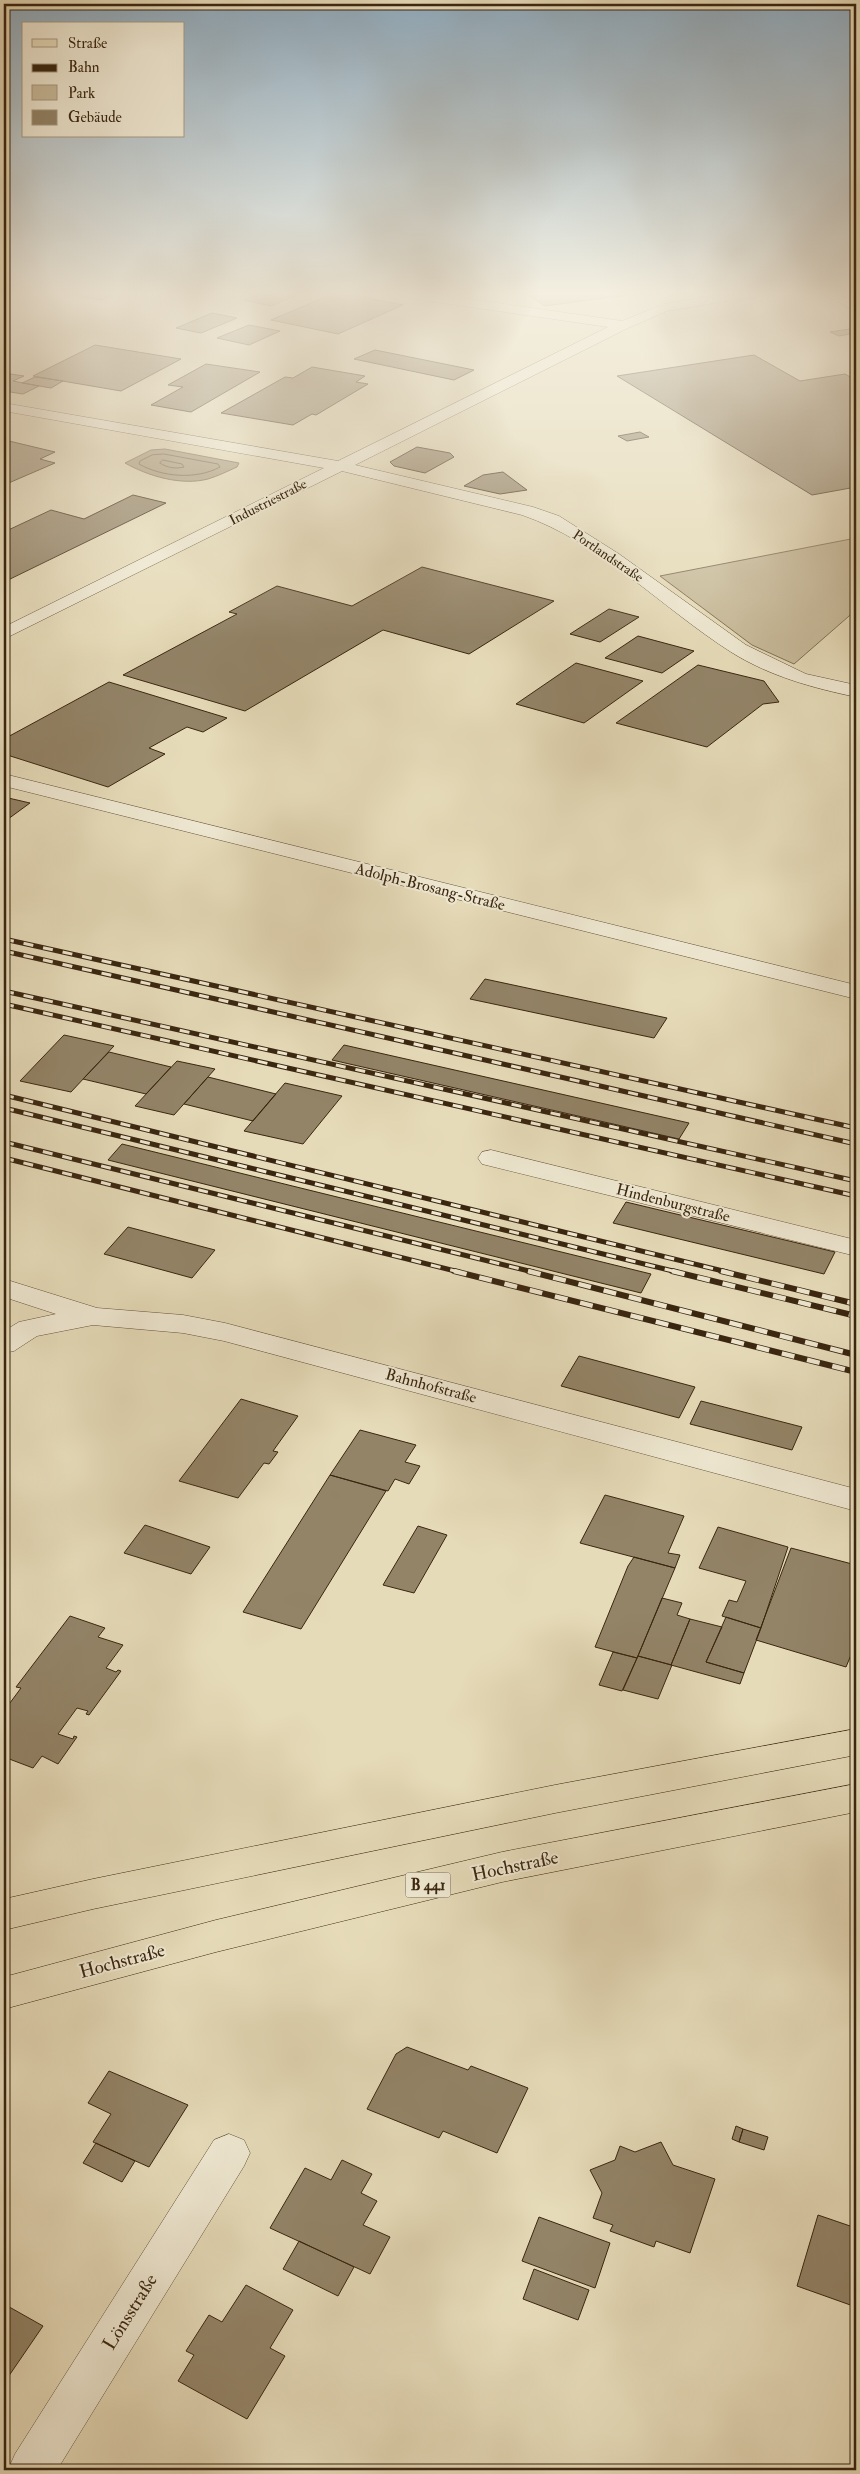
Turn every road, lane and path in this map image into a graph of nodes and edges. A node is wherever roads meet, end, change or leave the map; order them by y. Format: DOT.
graph roads {
  1 [pos="7,407"];
  2 [pos="457,407"];
  3 [pos="339,466"];
  4 [pos="4,634"];
  5 [pos="856,691"];
  6 [pos="4,780"];
  7 [pos="856,992"];
  8 [pos="491,1158"];
  9 [pos="856,1248"];
  10 [pos="4,1288"];
  11 [pos="95,1316"];
  12 [pos="4,1344"];
  13 [pos="856,1500"];
  14 [pos="856,1742"];
  15 [pos="856,1798"];
  16 [pos="4,1915"];
  17 [pos="4,1993"];
  18 [pos="229,2153"];
  19 [pos="31,2470"];
  1 -- 3 [label="street, Portlandstraße"];
  2 -- 3 [label="street, Industriestraße"];
  3 -- 4 [label="street, Industriestraße"];
  3 -- 5 [label="street, Portlandstraße"];
  6 -- 7 [label="street, Adolph-Brosang-Straße"];
  8 -- 9 [label="street, Hindenburgstraße"];
  10 -- 11 [label="street, Bahnhofstraße"];
  11 -- 12 [label="street"];
  11 -- 13 [label="street, Bahnhofstraße"];
  14 -- 16 [label="main road"];
  15 -- 17 [label="main road, Hochstraße / B 441"];
  18 -- 19 [label="street, Lönsstraße"];
}
